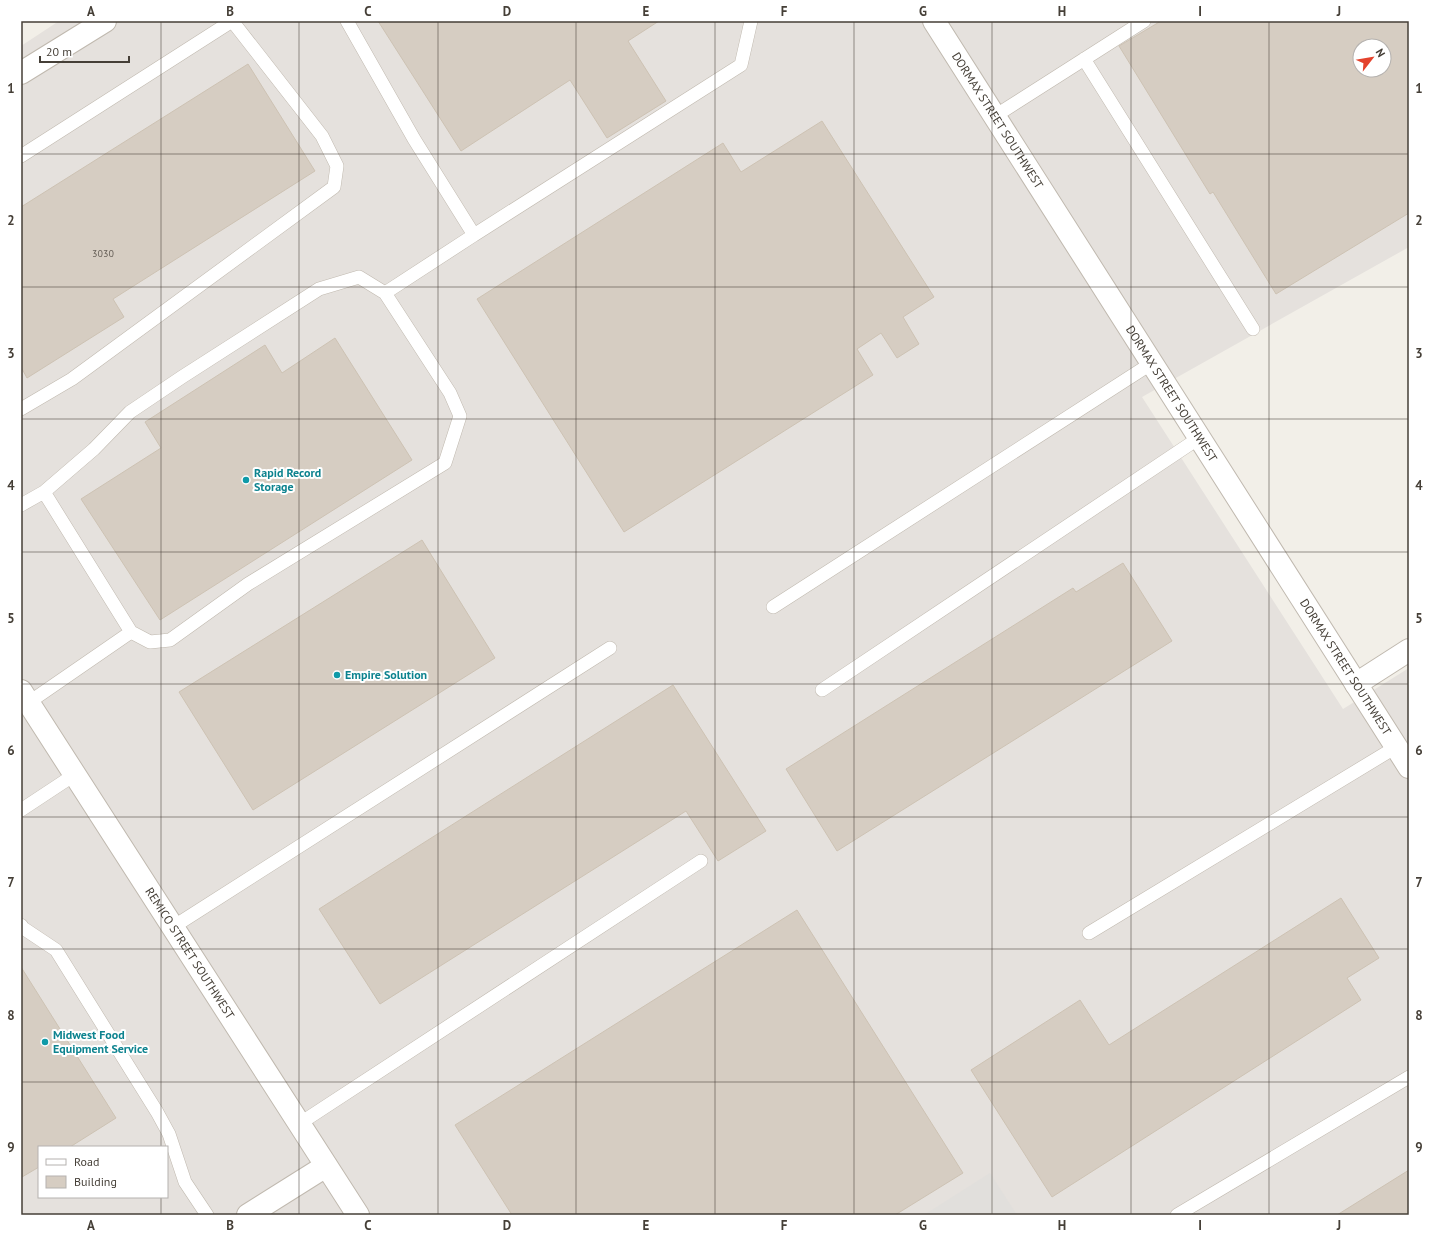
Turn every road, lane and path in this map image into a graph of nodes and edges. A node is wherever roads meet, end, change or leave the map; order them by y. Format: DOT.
graph roads {
  1 [pos="105,21"];
  2 [pos="347,21"];
  3 [pos="751,21"];
  4 [pos="934,21"];
  5 [pos="1144,21"];
  6 [pos="233,22"];
  7 [pos="1084,59"];
  8 [pos="21,73"];
  9 [pos="995,116"];
  10 [pos="21,156"];
  11 [pos="474,235"];
  12 [pos="385,293"];
  13 [pos="1253,329"];
  14 [pos="1152,363"];
  15 [pos="21,409"];
  16 [pos="1199,438"];
  17 [pos="44,492"];
  18 [pos="21,505"];
  19 [pos="773,607"];
  20 [pos="131,632"];
  21 [pos="610,648"];
  22 [pos="1409,650"];
  23 [pos="1356,684"];
  24 [pos="822,690"];
  25 [pos="25,697"];
  26 [pos="1396,747"];
  27 [pos="1409,767"];
  28 [pos="74,775"];
  29 [pos="21,810"];
  30 [pos="701,862"];
  31 [pos="21,925"];
  32 [pos="173,928"];
  33 [pos="1089,933"];
  34 [pos="1409,1077"];
  35 [pos="299,1124"];
  36 [pos="326,1166"];
  37 [pos="207,1215"];
  38 [pos="248,1215"];
  39 [pos="358,1215"];
  40 [pos="1177,1215"];
  1 -- 8 [label="street"];
  2 -- 11 [label="lane"];
  3 -- 11 [label="lane"];
  4 -- 9 [label="street, DORMAX STREET SOUTHWEST"];
  5 -- 7 [label="lane"];
  6 -- 10 [label="lane"];
  6 -- 15 [label="lane"];
  7 -- 9 [label="lane"];
  7 -- 13 [label="lane"];
  9 -- 14 [label="street, DORMAX STREET SOUTHWEST"];
  11 -- 12 [label="lane"];
  12 -- 17 [label="lane"];
  12 -- 20 [label="lane"];
  14 -- 16 [label="street, DORMAX STREET SOUTHWEST"];
  14 -- 19 [label="lane"];
  16 -- 23 [label="street, DORMAX STREET SOUTHWEST"];
  16 -- 24 [label="lane"];
  17 -- 18 [label="lane"];
  17 -- 20 [label="lane"];
  20 -- 25 [label="lane"];
  21 -- 32 [label="lane"];
  22 -- 23 [label="street"];
  23 -- 26 [label="street, DORMAX STREET SOUTHWEST"];
  25 -- 28 [label="street, REMICO STREET SOUTHWEST"];
  26 -- 27 [label="street, DORMAX STREET SOUTHWEST"];
  26 -- 33 [label="lane"];
  28 -- 29 [label="lane"];
  28 -- 32 [label="street, REMICO STREET SOUTHWEST"];
  30 -- 35 [label="lane"];
  31 -- 37 [label="lane"];
  32 -- 35 [label="street, REMICO STREET SOUTHWEST"];
  34 -- 40 [label="lane"];
  35 -- 36 [label="street, REMICO STREET SOUTHWEST"];
  36 -- 38 [label="street"];
  36 -- 39 [label="street, REMICO STREET SOUTHWEST"];
}
